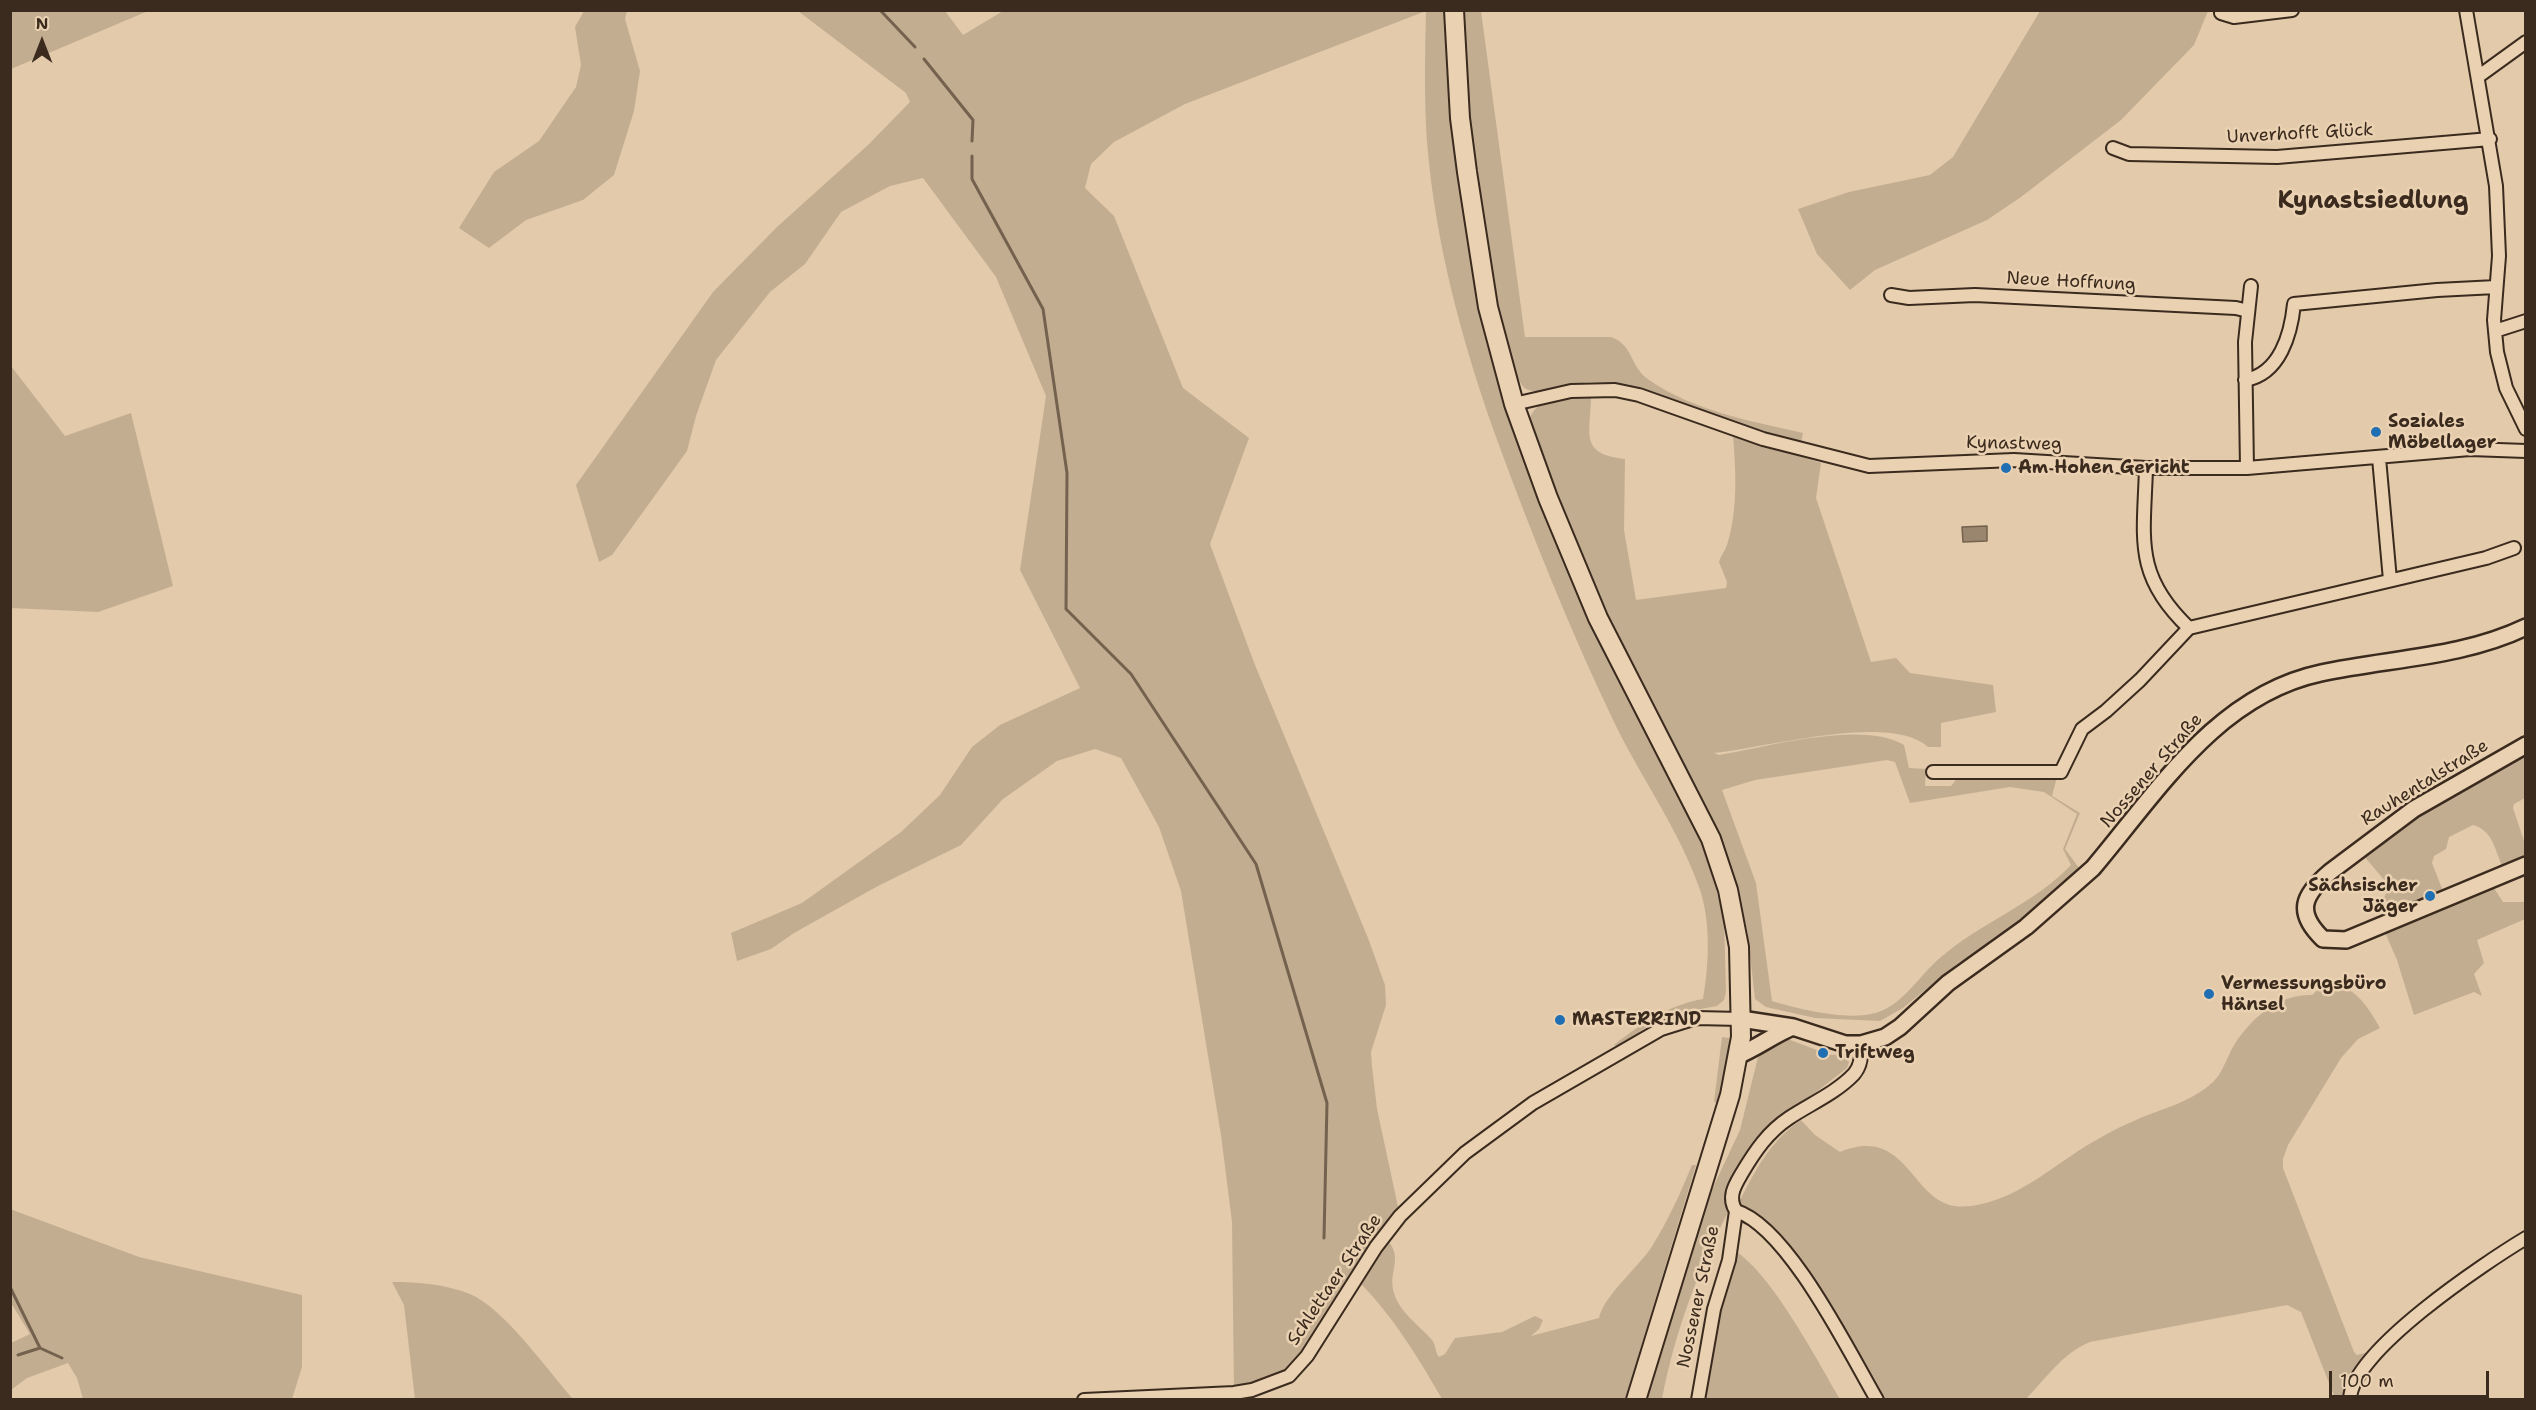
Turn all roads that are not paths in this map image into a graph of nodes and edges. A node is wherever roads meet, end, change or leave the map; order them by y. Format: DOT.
graph roads {
  1 [pos="1454,10"];
  2 [pos="2292,10"];
  3 [pos="2466,10"];
  4 [pos="2221,13"];
  5 [pos="2526,42"];
  6 [pos="2479,76"];
  7 [pos="2490,140"];
  8 [pos="2113,148"];
  9 [pos="2251,286"];
  10 [pos="2496,287"];
  11 [pos="1891,295"];
  12 [pos="2248,311"];
  13 [pos="2526,321"];
  14 [pos="2494,331"];
  15 [pos="2245,380"];
  16 [pos="1514,404"];
  17 [pos="2526,429"];
  18 [pos="2526,451"];
  19 [pos="2379,458"];
  20 [pos="2146,468"];
  21 [pos="2247,468"];
  22 [pos="2514,548"];
  23 [pos="2390,580"];
  24 [pos="2526,627"];
  25 [pos="2189,628"];
  26 [pos="2526,745"];
  27 [pos="1933,772"];
  28 [pos="2526,865"];
  29 [pos="1741,1019"];
  30 [pos="1793,1027"];
  31 [pos="1861,1044"];
  32 [pos="1737,1056"];
  33 [pos="1736,1211"];
  34 [pos="2526,1239"];
  35 [pos="2350,1398"];
  36 [pos="1084,1400"];
  37 [pos="1636,1400"];
  38 [pos="1698,1400"];
  39 [pos="1877,1400"];
  1 -- 16 [label="main road"];
  2 -- 4 [label="street"];
  3 -- 6 [label="street"];
  5 -- 6 [label="street"];
  6 -- 7 [label="street"];
  7 -- 8 [label="street, Unverhofft Glück"];
  7 -- 10 [label="street"];
  9 -- 12 [label="street"];
  10 -- 14 [label="street"];
  10 -- 15 [label="street"];
  11 -- 12 [label="street, Neue Hoffnung"];
  12 -- 15 [label="street"];
  13 -- 14 [label="street"];
  14 -- 17 [label="street"];
  15 -- 21 [label="street"];
  16 -- 20 [label="street, Kynastweg"];
  16 -- 29 [label="main road"];
  18 -- 19 [label="street, Kynastweg"];
  19 -- 21 [label="street, Kynastweg"];
  19 -- 23 [label="street"];
  20 -- 21 [label="street, Kynastweg"];
  20 -- 25 [label="street"];
  22 -- 23 [label="street"];
  23 -- 25 [label="street"];
  24 -- 31 [label="street, Nossener Straße"];
  25 -- 27 [label="street"];
  26 -- 28 [label="street, Rauhentalstraße"];
  29 -- 30 [label="street, Nossener Straße"];
  29 -- 32 [label="main road"];
  29 -- 36 [label="street, Schlettaer Straße"];
  30 -- 31 [label="street, Nossener Straße"];
  30 -- 32 [label="street"];
  31 -- 33 [label="street, Nossener Straße"];
  32 -- 37 [label="main road"];
  33 -- 38 [label="street, Nossener Straße"];
  33 -- 39 [label="street"];
  34 -- 35 [label="street"];
}
